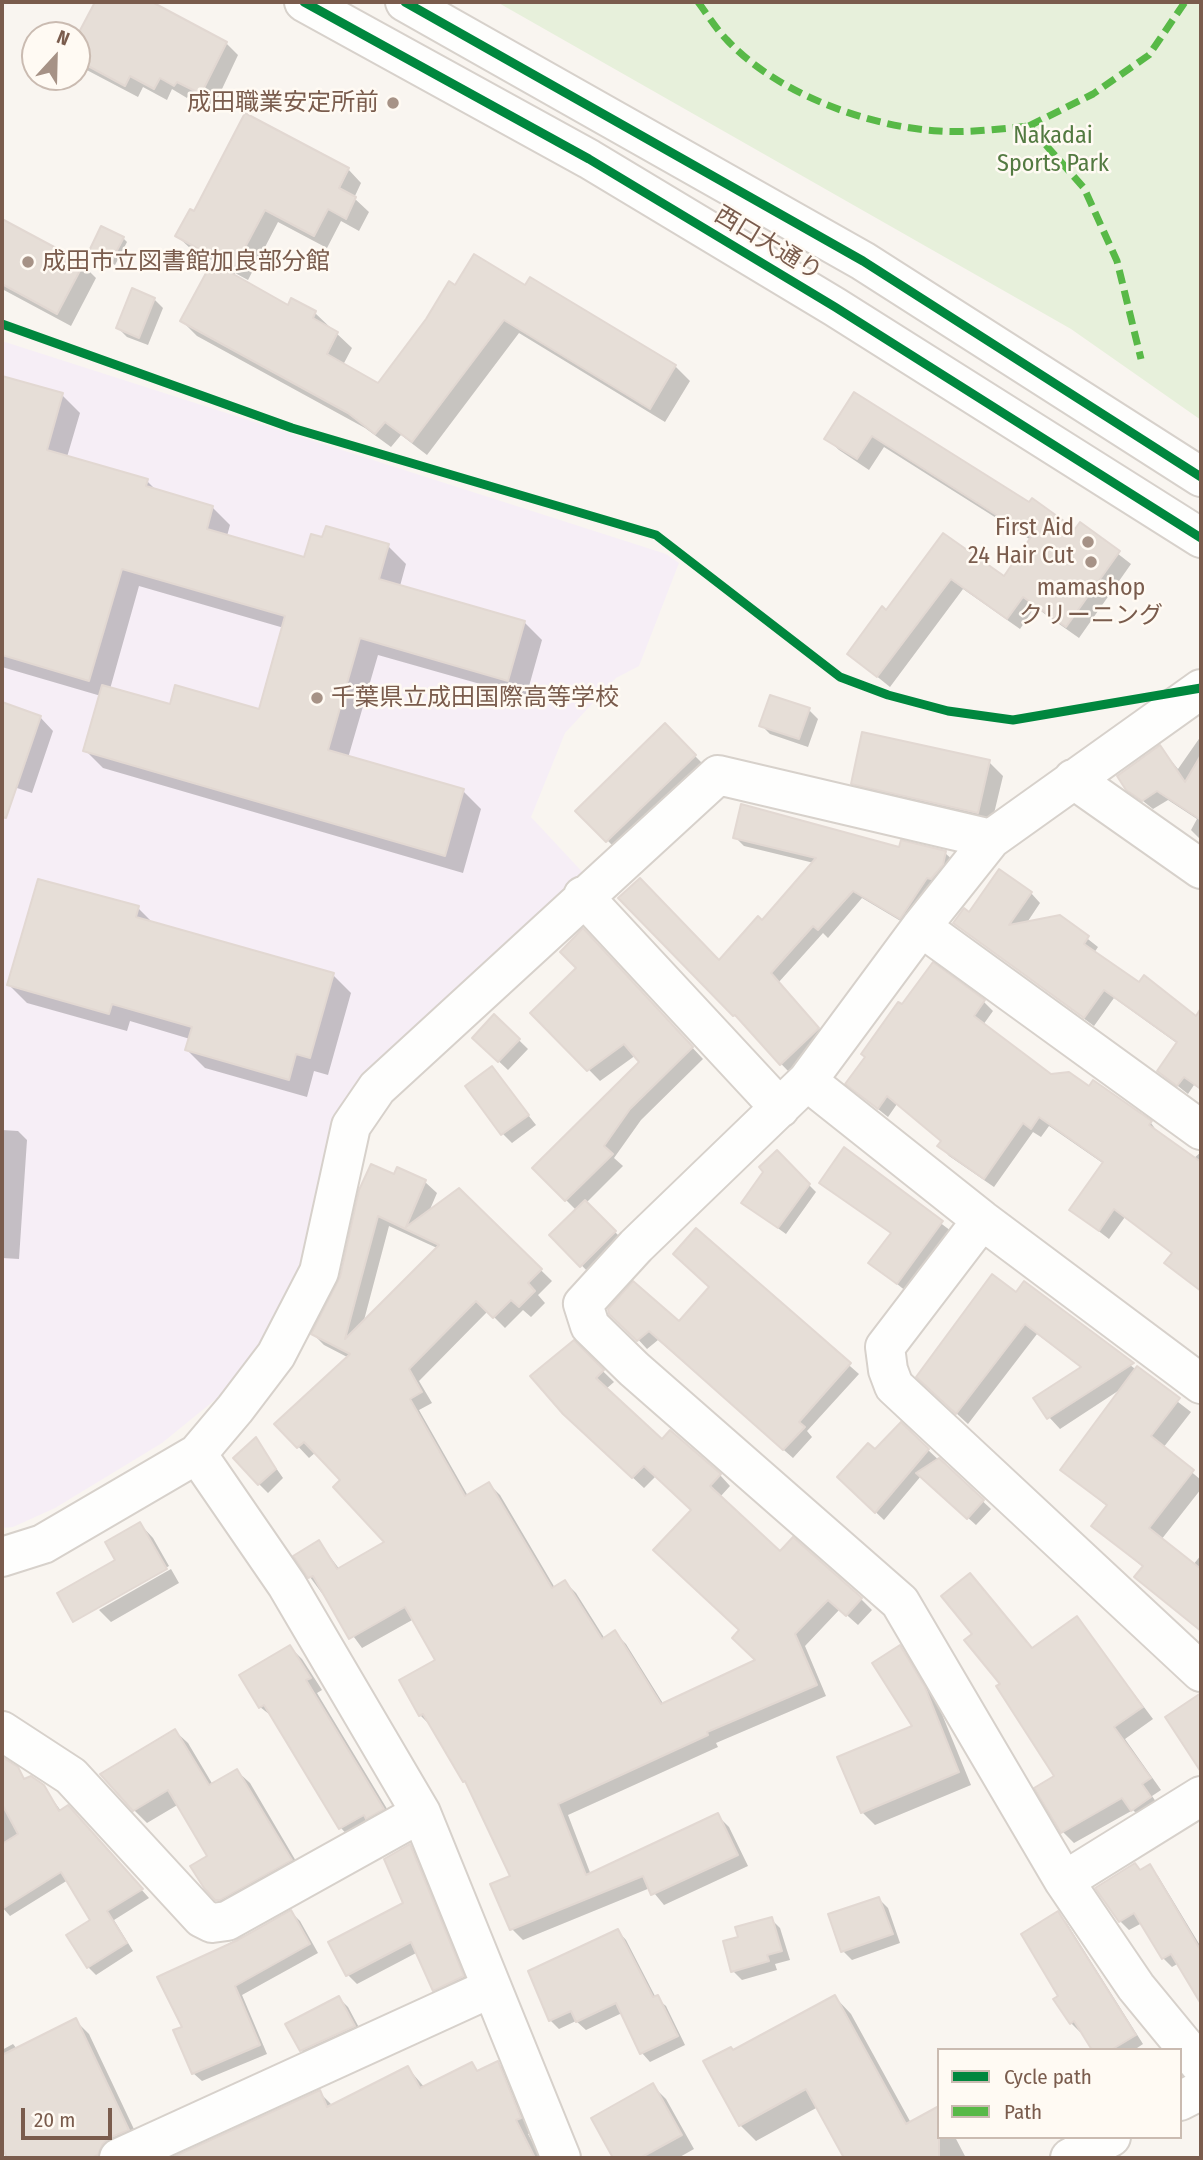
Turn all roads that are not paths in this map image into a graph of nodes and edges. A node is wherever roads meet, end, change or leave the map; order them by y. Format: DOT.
graph roads {
  1 [pos="304,2"];
  2 [pos="405,2"];
  3 [pos="1107,417"];
  4 [pos="1081,461"];
  5 [pos="1201,477"];
  6 [pos="1201,538"];
  7 [pos="1201,689"];
  8 [pos="1073,779"];
  9 [pos="990,839"];
  10 [pos="1201,869"];
  11 [pos="583,896"];
  12 [pos="921,927"];
  13 [pos="807,1081"];
  14 [pos="780,1108"];
  15 [pos="1201,1130"];
  16 [pos="982,1220"];
  17 [pos="1201,1384"];
  18 [pos="197,1454"];
  19 [pos="2,1557"];
  20 [pos="1201,1672"];
  21 [pos="2,1731"];
  22 [pos="1201,1796"];
  23 [pos="421,1812"];
  24 [pos="1063,1881"];
  25 [pos="491,1988"];
  26 [pos="1201,2066"];
  27 [pos="1201,2090"];
  28 [pos="1182,2100"];
  29 [pos="1107,2139"];
  30 [pos="119,2158"];
  31 [pos="561,2158"];
  32 [pos="1070,2158"];
  1 -- 4 [label="street, 西口大通り"];
  2 -- 3 [label="street, 西口大通り"];
  3 -- 4 [label="street"];
  3 -- 5 [label="street, 西口大通り"];
  4 -- 6 [label="street, 西口大通り"];
  7 -- 8 [label="street"];
  8 -- 9 [label="street"];
  8 -- 10 [label="street"];
  9 -- 11 [label="street"];
  9 -- 12 [label="street"];
  11 -- 14 [label="street"];
  11 -- 18 [label="street"];
  12 -- 13 [label="street"];
  12 -- 15 [label="street"];
  13 -- 14 [label="street"];
  13 -- 16 [label="street"];
  14 -- 24 [label="street"];
  16 -- 17 [label="street"];
  16 -- 20 [label="street"];
  18 -- 19 [label="street"];
  18 -- 23 [label="street"];
  21 -- 23 [label="street"];
  22 -- 24 [label="street"];
  23 -- 25 [label="street"];
  24 -- 26 [label="street"];
  25 -- 30 [label="street"];
  25 -- 31 [label="street"];
  27 -- 28 [label="street"];
  29 -- 32 [label="street"];
}
